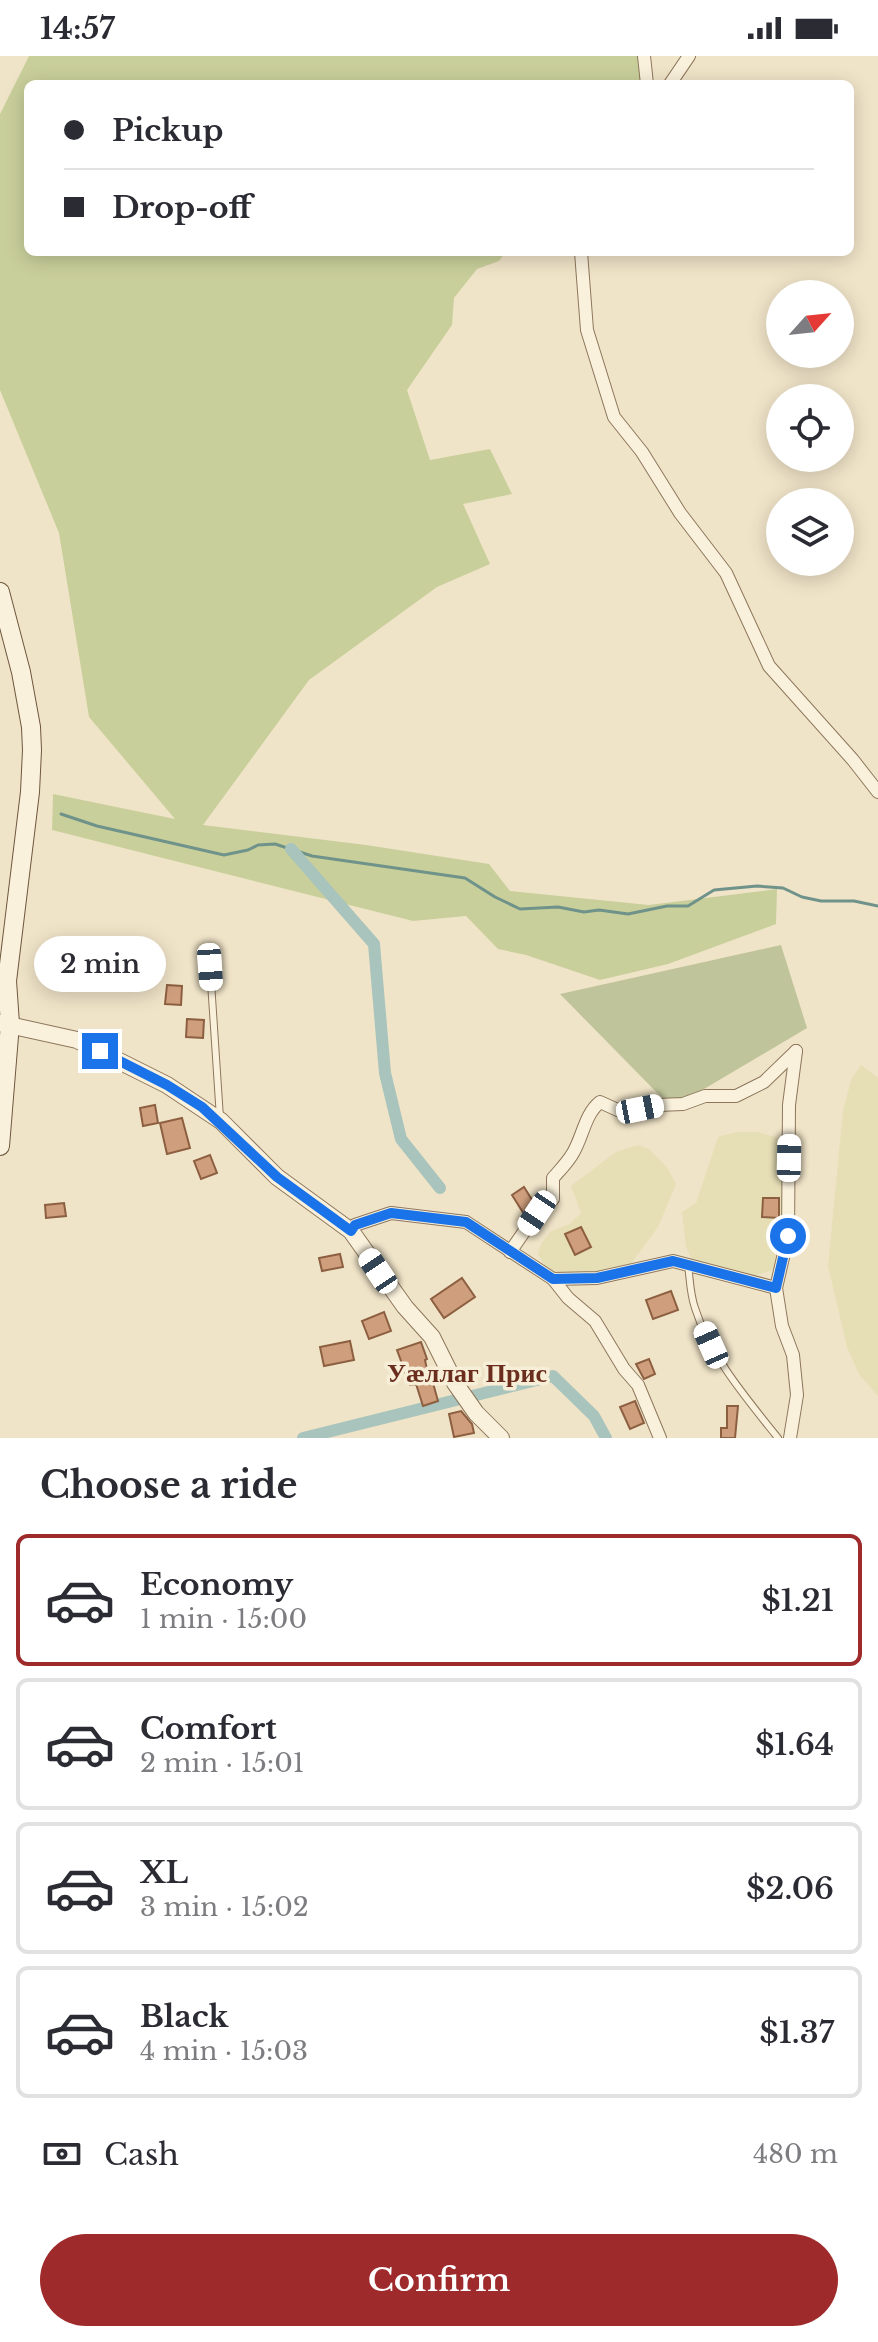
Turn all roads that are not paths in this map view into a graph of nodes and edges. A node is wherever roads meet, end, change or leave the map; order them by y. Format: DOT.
graph roads {
  1 [pos="644,56"];
  2 [pos="689,56"];
  3 [pos="647,80"];
  4 [pos="673,80"];
  5 [pos="581,256"];
  6 [pos="0,592"];
  7 [pos="878,792"];
  8 [pos="210,967"];
  9 [pos="5,1023"];
  10 [pos="221,1121"];
  11 [pos="0,1146"];
  12 [pos="351,1231"];
  13 [pos="510,1252"];
  14 [pos="688,1265"];
  15 [pos="553,1279"];
  16 [pos="776,1288"];
  17 [pos="501,1438"];
  18 [pos="660,1438"];
  19 [pos="778,1438"];
  20 [pos="790,1438"];
  1 -- 3 [label="street"];
  2 -- 4 [label="street"];
  5 -- 7 [label="street"];
  6 -- 9 [label="main road"];
  8 -- 10 [label="lane"];
  9 -- 10 [label="street"];
  9 -- 11 [label="main road"];
  10 -- 12 [label="street"];
  12 -- 13 [label="street"];
  12 -- 17 [label="street"];
  13 -- 15 [label="street"];
  13 -- 16 [label="street"];
  14 -- 15 [label="street"];
  14 -- 16 [label="street"];
  14 -- 19 [label="lane"];
  15 -- 18 [label="street"];
  16 -- 20 [label="street"];
}
